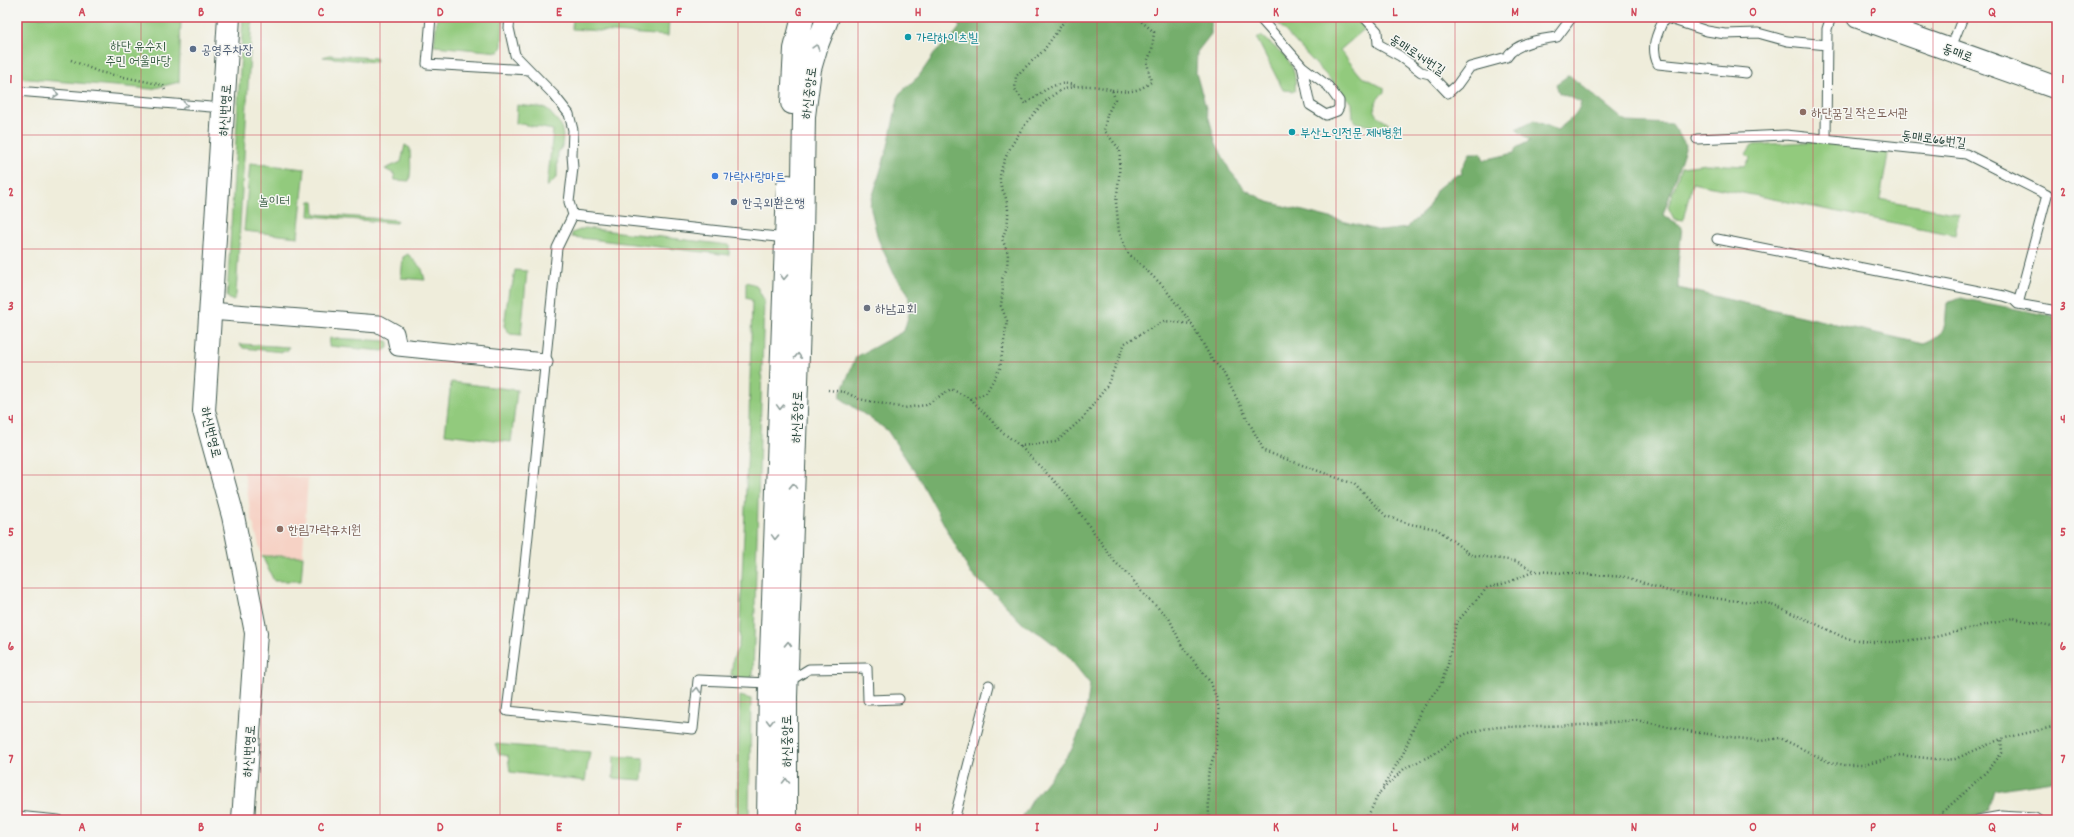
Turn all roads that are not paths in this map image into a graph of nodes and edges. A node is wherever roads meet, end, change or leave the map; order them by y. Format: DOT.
graph roads {
  1 [pos="229,17"];
  2 [pos="431,17"];
  3 [pos="510,17"];
  4 [pos="803,17"];
  5 [pos="828,17"];
  6 [pos="1259,17"];
  7 [pos="1364,17"];
  8 [pos="1572,17"];
  9 [pos="1664,17"];
  10 [pos="1831,17"];
  11 [pos="1858,17"];
  12 [pos="1963,17"];
  13 [pos="1827,45"];
  14 [pos="1950,50"];
  15 [pos="1302,66"];
  16 [pos="529,70"];
  17 [pos="1746,73"];
  18 [pos="2057,88"];
  19 [pos="17,91"];
  20 [pos="224,108"];
  21 [pos="1697,139"];
  22 [pos="1826,139"];
  23 [pos="573,214"];
  24 [pos="794,239"];
  25 [pos="1718,239"];
  26 [pos="2018,304"];
  27 [pos="210,311"];
  28 [pos="2057,311"];
  29 [pos="544,362"];
  30 [pos="778,683"];
  31 [pos="989,685"];
  32 [pos="899,699"];
  33 [pos="17,816"];
  34 [pos="58,820"];
  35 [pos="243,820"];
  36 [pos="768,820"];
  37 [pos="786,820"];
  38 [pos="954,820"];
  39 [pos="1978,820"];
  40 [pos="2038,820"];
  1 -- 20 [label="street, 하신번영로"];
  2 -- 16 [label="lane"];
  3 -- 16 [label="lane"];
  4 -- 24 [label="street, 하신중앙로"];
  24 -- 5 [label="street, 하신중앙로, one-way"];
  6 -- 15 [label="lane"];
  7 -- 8 [label="lane, 동매로44번길"];
  9 -- 13 [label="lane"];
  9 -- 17 [label="lane"];
  10 -- 13 [label="lane"];
  11 -- 14 [label="street, 동매로"];
  12 -- 14 [label="lane"];
  13 -- 22 [label="lane"];
  14 -- 18 [label="street, 동매로"];
  15 -- 15 [label="lane"];
  16 -- 23 [label="lane"];
  19 -- 20 [label="lane, one-way"];
  20 -- 27 [label="street, 하신번영로"];
  21 -- 22 [label="lane"];
  22 -- 26 [label="lane, 동매로66번길"];
  23 -- 24 [label="lane"];
  23 -- 29 [label="lane"];
  24 -- 30 [label="street, 하신중앙로"];
  25 -- 26 [label="lane"];
  26 -- 28 [label="lane"];
  27 -- 29 [label="street"];
  27 -- 35 [label="street, 하신번영로"];
  29 -- 30 [label="lane, one-way"];
  30 -- 32 [label="lane"];
  30 -- 36 [label="street, 하신중앙로, one-way"];
  37 -- 30 [label="street, 하신중앙로, one-way"];
  31 -- 38 [label="lane"];
  33 -- 34 [label="lane"];
  39 -- 40 [label="lane"];
}
